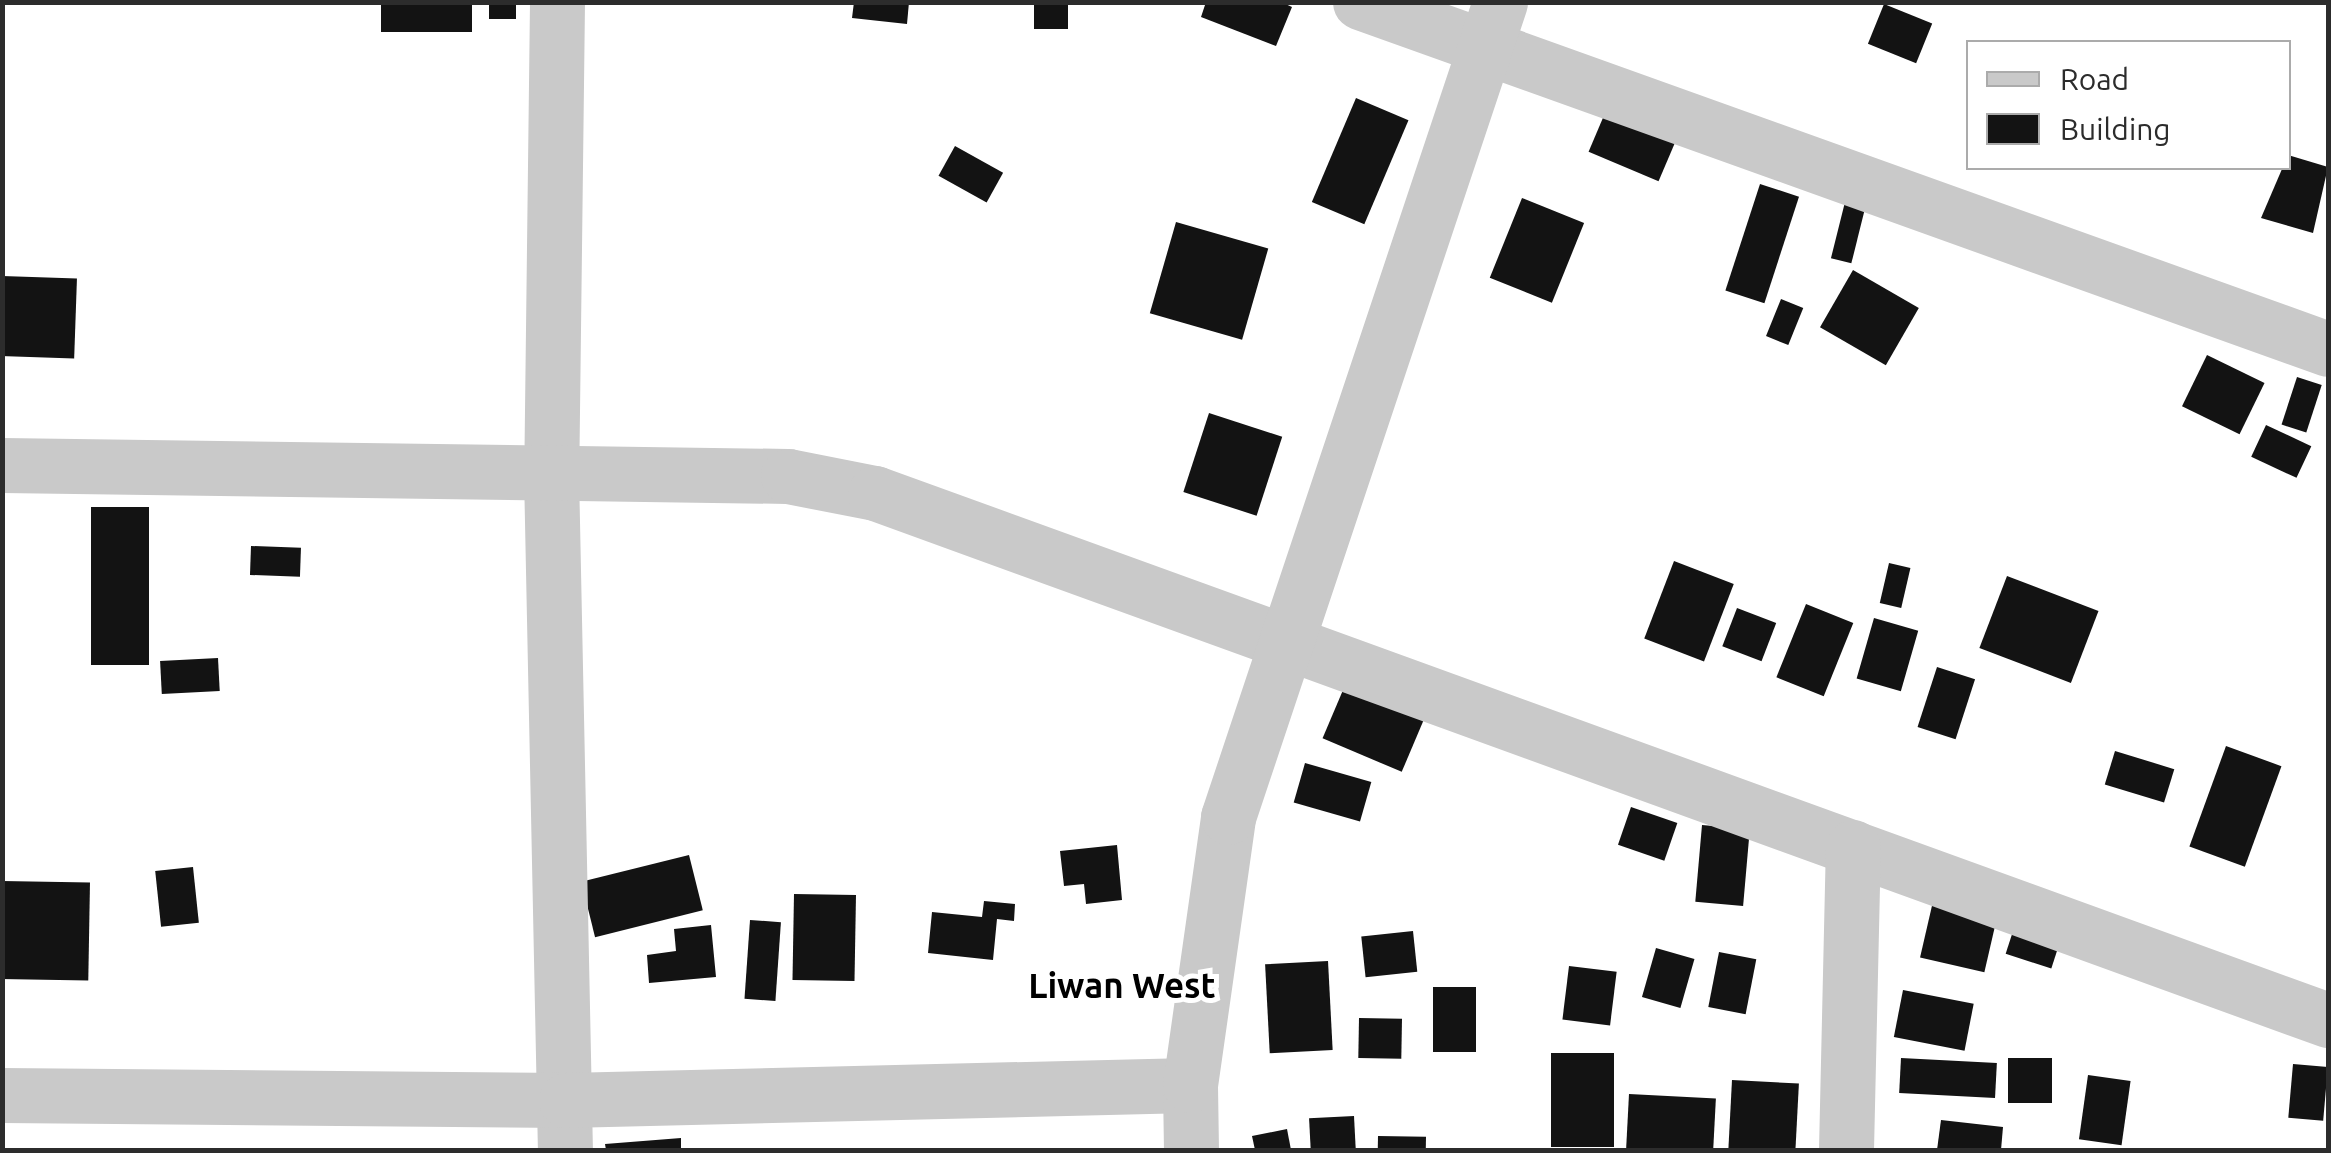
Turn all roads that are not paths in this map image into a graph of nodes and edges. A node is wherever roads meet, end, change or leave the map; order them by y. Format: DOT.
graph roads {
  1 [pos="557,2"];
  2 [pos="1360,2"];
  3 [pos="1492,27"];
  4 [pos="2328,349"];
  5 [pos="2,465"];
  6 [pos="550,473"];
  7 [pos="1289,641"];
  8 [pos="1853,847"];
  9 [pos="2328,1020"];
  10 [pos="1190,1085"];
  11 [pos="2,1096"];
  12 [pos="566,1125"];
  13 [pos="1191,1150"];
  14 [pos="1846,1150"];
  1 -- 6 [label="street"];
  2 -- 3 [label="street"];
  3 -- 4 [label="street"];
  3 -- 7 [label="street"];
  5 -- 6 [label="street"];
  6 -- 7 [label="street"];
  6 -- 12 [label="street"];
  7 -- 8 [label="street"];
  7 -- 10 [label="street"];
  8 -- 9 [label="street"];
  8 -- 14 [label="street"];
  10 -- 12 [label="street"];
  10 -- 13 [label="street"];
  11 -- 12 [label="street"];
}
